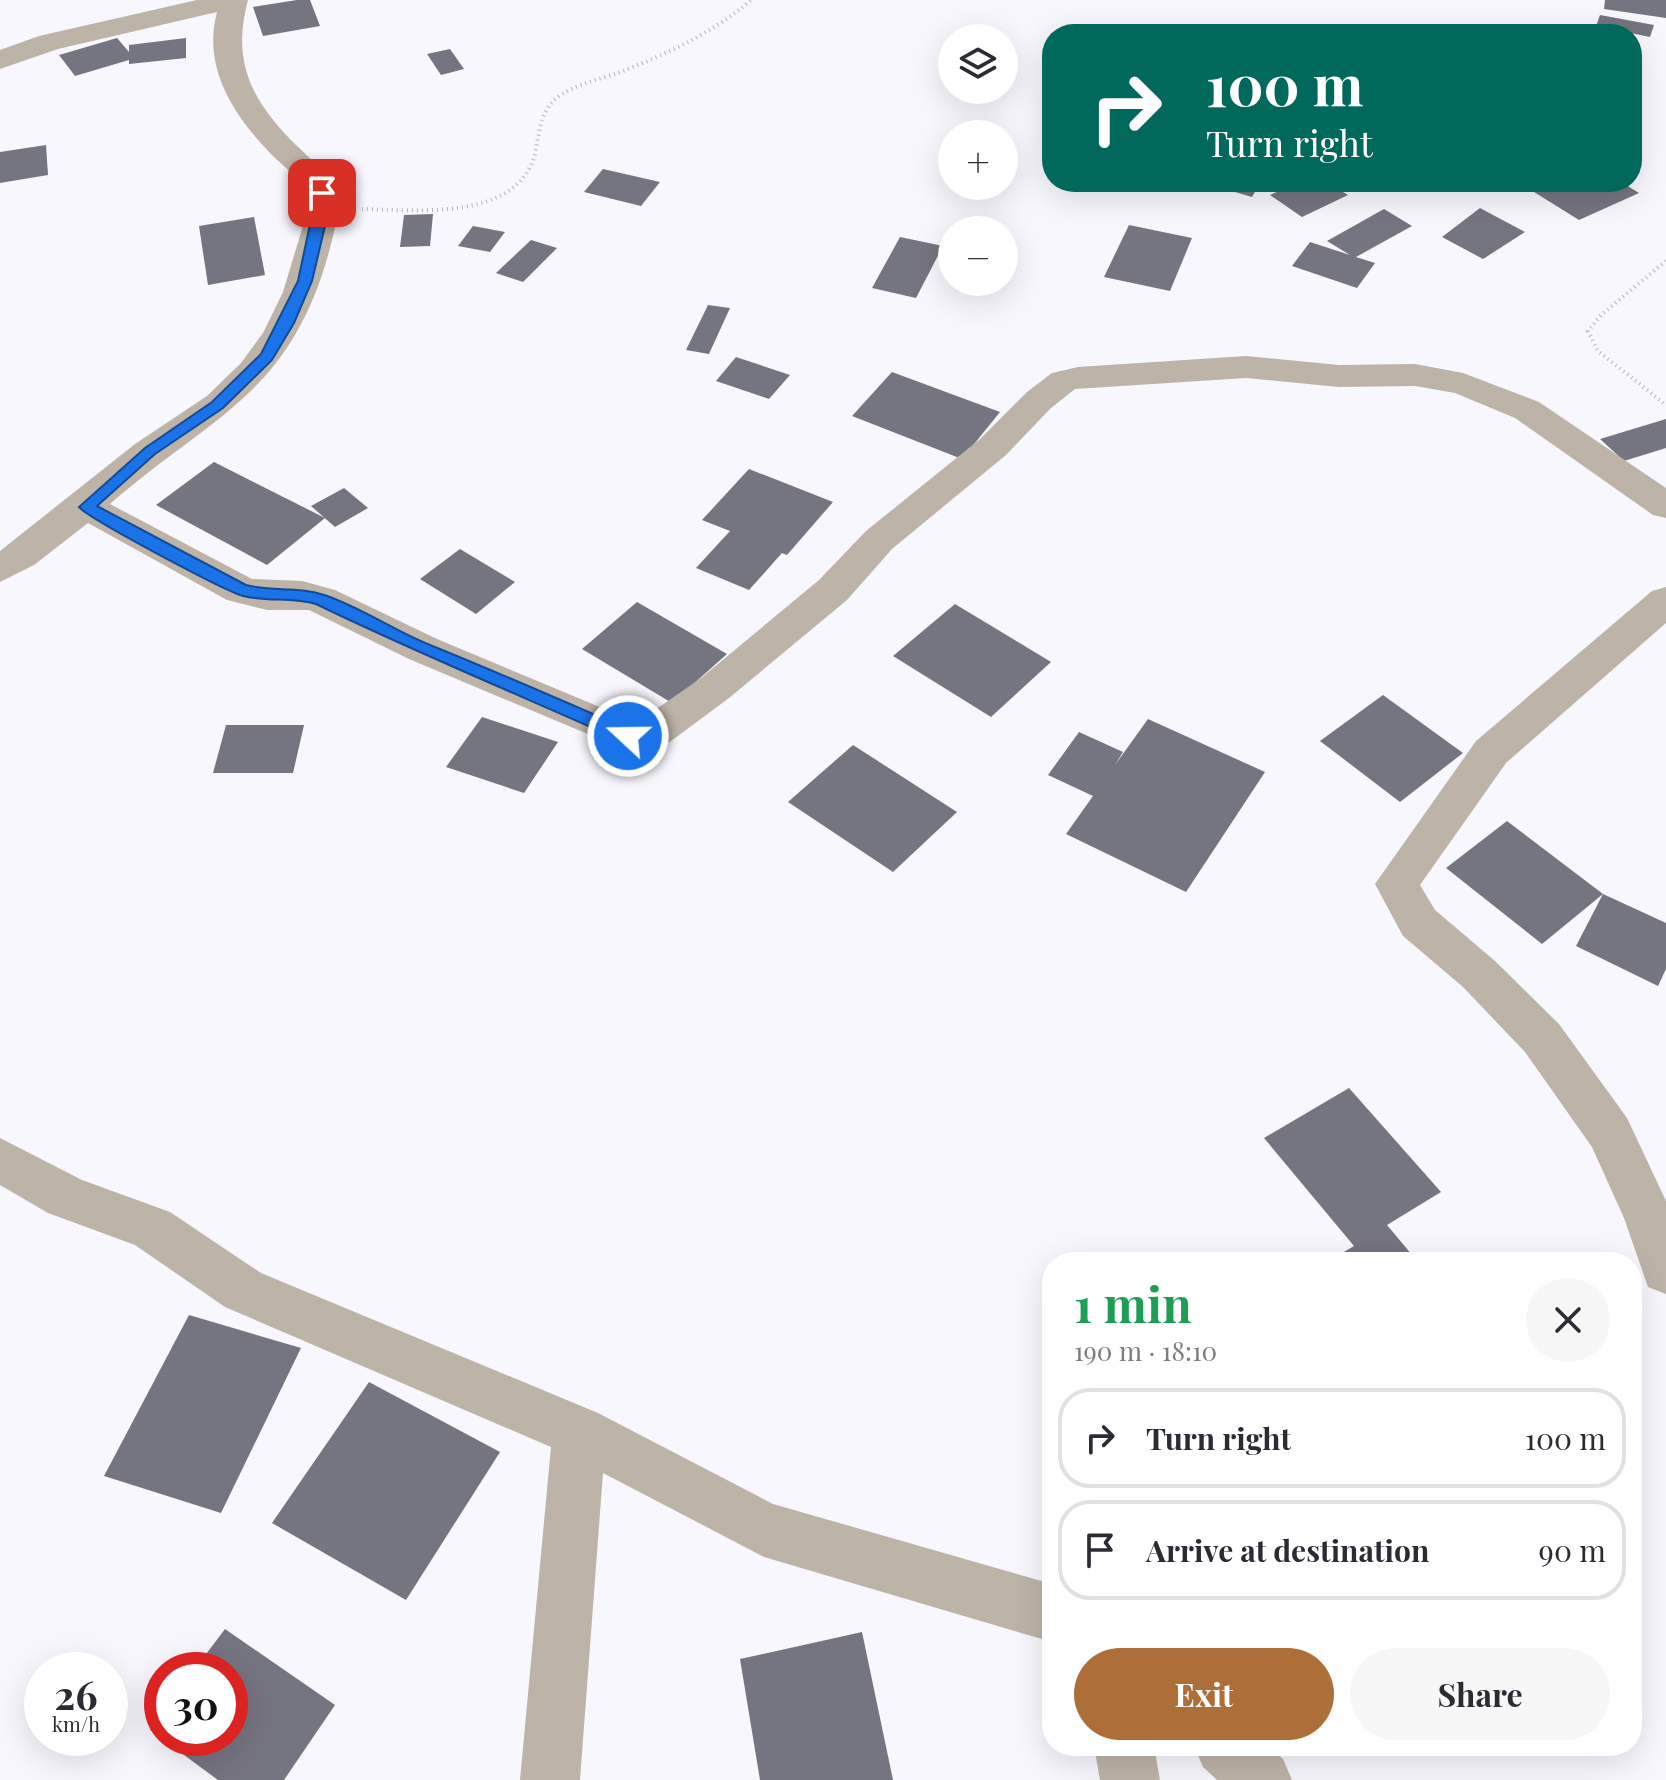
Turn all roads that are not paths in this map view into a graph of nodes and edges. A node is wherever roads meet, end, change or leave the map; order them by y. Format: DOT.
graph roads {
  1 [pos="234,0"];
  2 [pos="0,60"];
  3 [pos="1666,506"];
  4 [pos="87,507"];
  5 [pos="0,569"];
  6 [pos="1666,601"];
  7 [pos="0,1160"];
  8 [pos="1666,1270"];
  9 [pos="579,1432"];
  10 [pos="1042,1610"];
  11 [pos="1126,1756"];
  12 [pos="1235,1756"];
  13 [pos="550,1780"];
  14 [pos="1130,1780"];
  15 [pos="1262,1780"];
  1 -- 2 [label="street"];
  1 -- 4 [label="street"];
  3 -- 4 [label="street"];
  4 -- 5 [label="street"];
  6 -- 8 [label="street"];
  7 -- 9 [label="street"];
  9 -- 10 [label="street"];
  9 -- 13 [label="street"];
  11 -- 14 [label="street"];
  12 -- 15 [label="street"];
}
